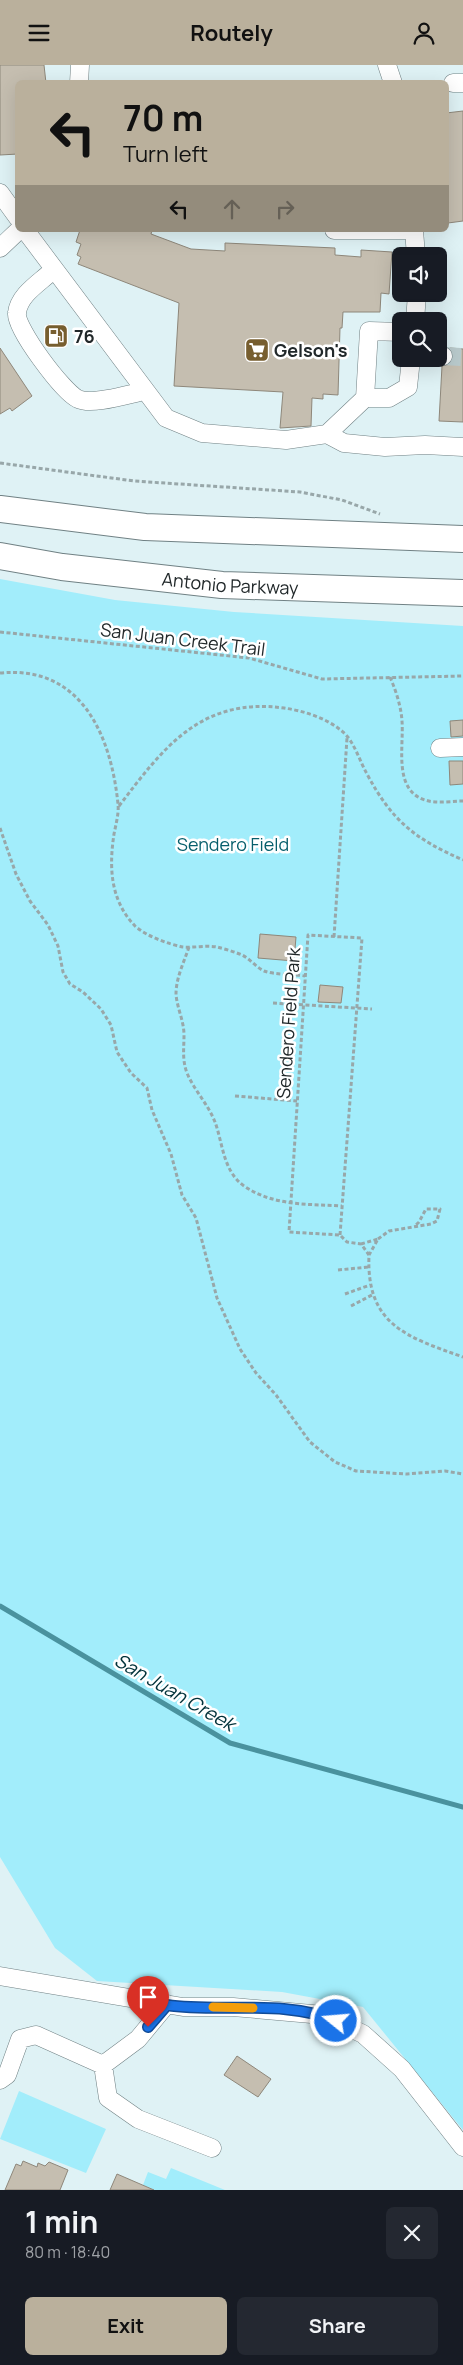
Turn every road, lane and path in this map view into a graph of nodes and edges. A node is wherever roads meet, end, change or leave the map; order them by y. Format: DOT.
graph roads {
  1 [pos="80,65"];
  2 [pos="386,65"];
  3 [pos="79,80"];
  4 [pos="392,80"];
  5 [pos="0,193"];
  6 [pos="15,214"];
  7 [pos="17,232"];
  8 [pos="26,232"];
  9 [pos="414,232"];
  10 [pos="415,247"];
  11 [pos="0,248"];
  12 [pos="53,270"];
  13 [pos="392,332"];
  14 [pos="410,367"];
  15 [pos="146,391"];
  16 [pos="365,399"];
  17 [pos="327,434"];
  18 [pos="463,447"];
  19 [pos="0,463"];
  20 [pos="0,509"];
  21 [pos="382,514"];
  22 [pos="463,539"];
  23 [pos="0,556"];
  24 [pos="463,593"];
  25 [pos="0,632"];
  26 [pos="0,673"];
  27 [pos="463,676"];
  28 [pos="390,677"];
  29 [pos="347,737"];
  30 [pos="463,747"];
  31 [pos="440,748"];
  32 [pos="463,801"];
  33 [pos="118,806"];
  34 [pos="0,829"];
  35 [pos="463,860"];
  36 [pos="334,937"];
  37 [pos="189,947"];
  38 [pos="305,976"];
  39 [pos="273,1003"];
  40 [pos="303,1005"];
  41 [pos="357,1008"];
  42 [pos="372,1009"];
  43 [pos="235,1096"];
  44 [pos="297,1101"];
  45 [pos="291,1203"];
  46 [pos="342,1206"];
  47 [pos="415,1227"];
  48 [pos="340,1235"];
  49 [pos="378,1239"];
  50 [pos="361,1245"];
  51 [pos="369,1255"];
  52 [pos="369,1267"];
  53 [pos="338,1270"];
  54 [pos="370,1285"];
  55 [pos="345,1294"];
  56 [pos="372,1295"];
  57 [pos="350,1306"];
  58 [pos="463,1357"];
  59 [pos="463,1474"];
  60 [pos="0,1976"];
  61 [pos="167,2005"];
  62 [pos="103,2065"];
  63 [pos="0,2080"];
  64 [pos="212,2147"];
  65 [pos="463,2147"];
  1 -- 3 [label="lane"];
  2 -- 4 [label="lane"];
  5 -- 6 [label="lane"];
  7 -- 11 [label="lane"];
  8 -- 12 [label="lane"];
  9 -- 10 [label="lane"];
  12 -- 15 [label="lane"];
  12 -- 15 [label="lane"];
  13 -- 16 [label="lane"];
  14 -- 16 [label="lane"];
  15 -- 17 [label="lane"];
  16 -- 17 [label="lane"];
  17 -- 18 [label="lane"];
  19 -- 21 [label="path"];
  20 -- 22 [label="highway"];
  23 -- 24 [label="highway, Antonio Parkway"];
  25 -- 28 [label="path, San Juan Creek Trail"];
  26 -- 33 [label="path"];
  27 -- 28 [label="path, San Juan Creek Trail"];
  28 -- 32 [label="path"];
  29 -- 33 [label="path"];
  29 -- 35 [label="path"];
  29 -- 36 [label="path"];
  30 -- 31 [label="lane"];
  33 -- 37 [label="path"];
  34 -- 59 [label="path"];
  36 -- 38 [label="path, Sendero Field Park"];
  36 -- 41 [label="path, Sendero Field Park"];
  37 -- 38 [label="path"];
  37 -- 45 [label="path"];
  38 -- 40 [label="path, Sendero Field Park"];
  39 -- 40 [label="path"];
  40 -- 41 [label="path"];
  40 -- 44 [label="path, Sendero Field Park"];
  41 -- 42 [label="path"];
  41 -- 46 [label="path, Sendero Field Park"];
  43 -- 44 [label="path"];
  44 -- 45 [label="path, Sendero Field Park"];
  45 -- 46 [label="path"];
  45 -- 48 [label="path, Sendero Field Park"];
  46 -- 48 [label="path, Sendero Field Park"];
  47 -- 47 [label="path"];
  47 -- 49 [label="path"];
  48 -- 50 [label="path, Sendero Field Park"];
  49 -- 50 [label="path"];
  49 -- 51 [label="path"];
  50 -- 51 [label="path, Sendero Field Park"];
  51 -- 52 [label="path"];
  52 -- 53 [label="path"];
  52 -- 54 [label="path"];
  54 -- 55 [label="path"];
  54 -- 56 [label="path"];
  56 -- 57 [label="path"];
  56 -- 58 [label="path"];
  60 -- 61 [label="lane"];
  61 -- 62 [label="lane"];
  61 -- 65 [label="lane"];
  62 -- 63 [label="lane"];
  62 -- 64 [label="lane"];
}
